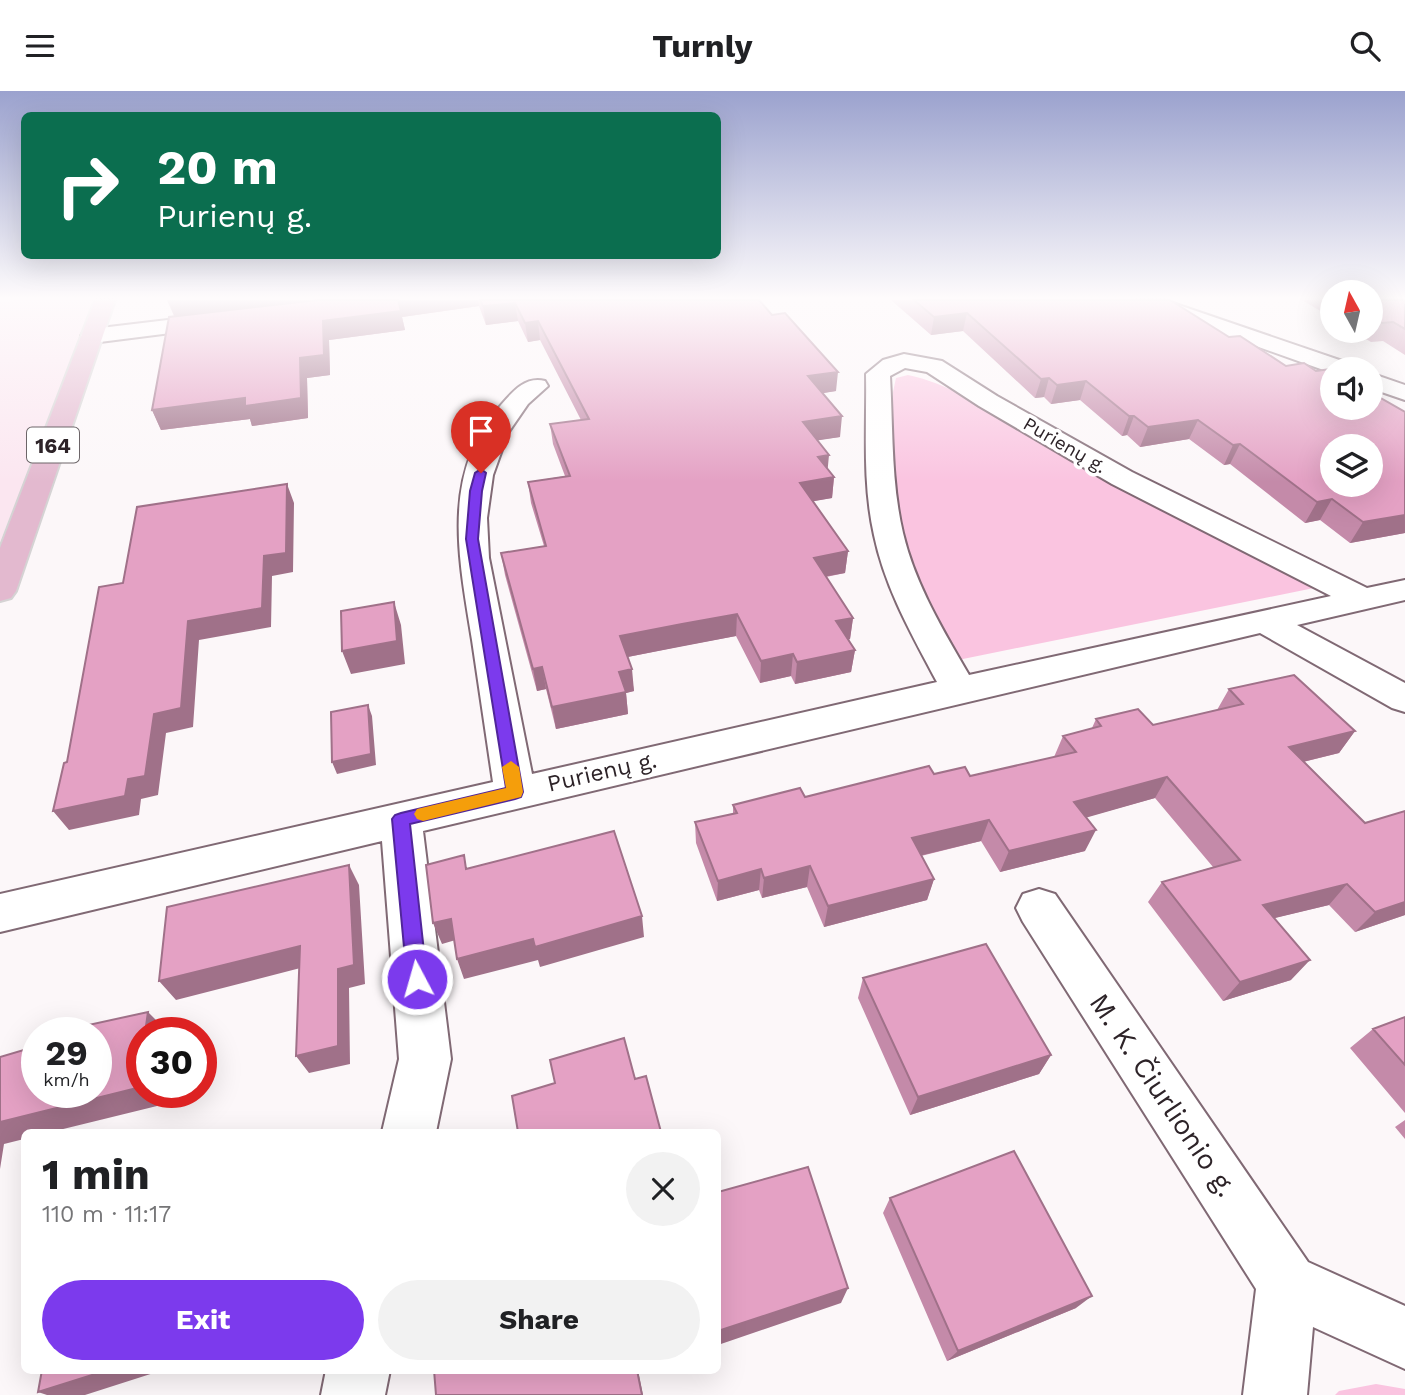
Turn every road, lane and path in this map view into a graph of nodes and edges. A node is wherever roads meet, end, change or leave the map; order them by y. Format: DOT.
graph roads {
  1 [pos="83,361"];
  2 [pos="1383,385"];
  3 [pos="536,386"];
  4 [pos="1405,393"];
  5 [pos="1405,590"];
  6 [pos="0,591"];
  7 [pos="1362,599"];
  8 [pos="1264,621"];
  9 [pos="959,690"];
  10 [pos="1405,699"];
  11 [pos="515,792"];
  12 [pos="401,819"];
  13 [pos="1038,908"];
  14 [pos="0,913"];
  15 [pos="410,1129"];
  16 [pos="1287,1283"];
  17 [pos="1405,1338"];
  18 [pos="357,1374"];
  19 [pos="353,1395"];
  20 [pos="1275,1395"];
  1 -- 6 [label="main road, 164"];
  2 -- 4 [label="street"];
  3 -- 11 [label="street"];
  5 -- 7 [label="street, Purienų g."];
  7 -- 8 [label="street, Purienų g."];
  7 -- 9 [label="street, Purienų g."];
  8 -- 9 [label="street, Purienų g."];
  8 -- 10 [label="street"];
  9 -- 11 [label="street, Purienų g."];
  11 -- 12 [label="street, Purienų g."];
  12 -- 14 [label="street, Purienų g."];
  12 -- 15 [label="street"];
  13 -- 16 [label="street, M. K. Čiurlionio g."];
  16 -- 17 [label="street"];
  16 -- 20 [label="street"];
  18 -- 19 [label="street"];
}
